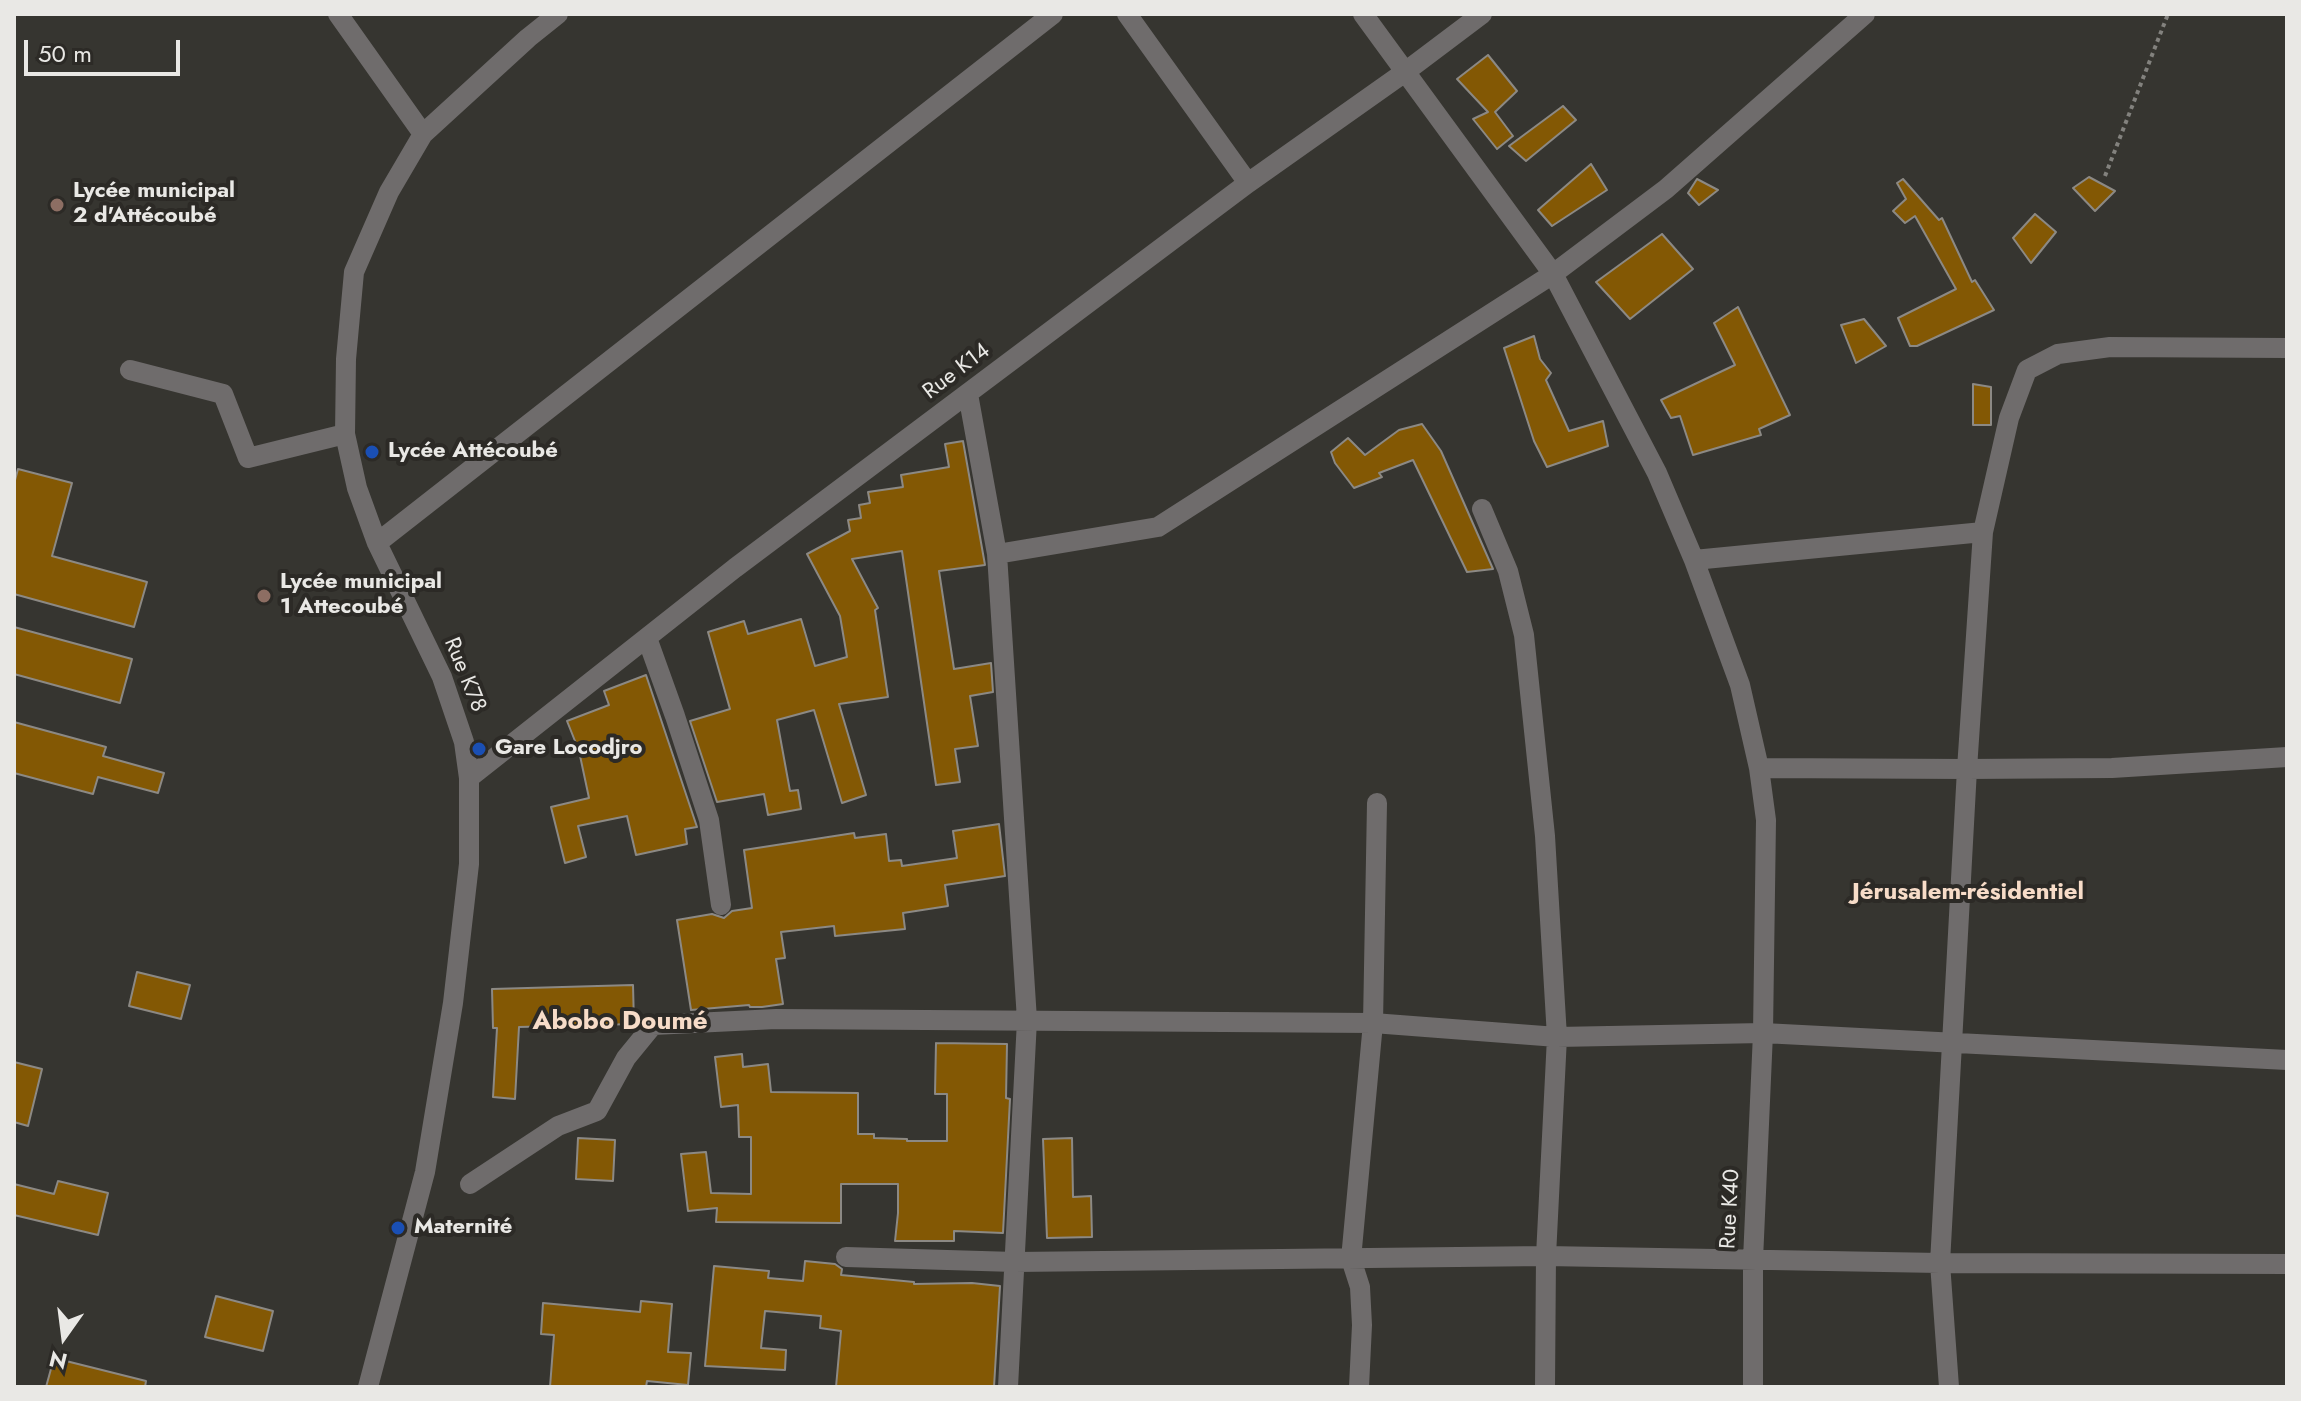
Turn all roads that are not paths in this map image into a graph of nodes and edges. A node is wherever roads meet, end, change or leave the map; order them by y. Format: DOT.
graph roads {
  1 [pos="338,14"];
  2 [pos="558,14"];
  3 [pos="1053,14"];
  4 [pos="1127,14"];
  5 [pos="1363,14"];
  6 [pos="1482,14"];
  7 [pos="1865,14"];
  8 [pos="1405,72"];
  9 [pos="423,134"];
  10 [pos="1248,183"];
  11 [pos="1553,274"];
  12 [pos="2287,348"];
  13 [pos="130,370"];
  14 [pos="968,394"];
  15 [pos="345,434"];
  16 [pos="1482,509"];
  17 [pos="1983,532"];
  18 [pos="377,543"];
  19 [pos="997,554"];
  20 [pos="1694,560"];
  21 [pos="647,638"];
  22 [pos="2287,757"];
  23 [pos="1759,768"];
  24 [pos="1967,769"];
  25 [pos="469,778"];
  26 [pos="1377,803"];
  27 [pos="721,905"];
  28 [pos="1027,1020"];
  29 [pos="1373,1023"];
  30 [pos="1763,1033"];
  31 [pos="1557,1037"];
  32 [pos="1953,1042"];
  33 [pos="2287,1060"];
  34 [pos="470,1184"];
  35 [pos="1546,1256"];
  36 [pos="846,1257"];
  37 [pos="1351,1259"];
  38 [pos="1753,1260"];
  39 [pos="1015,1262"];
  40 [pos="1940,1263"];
  41 [pos="2287,1264"];
  42 [pos="368,1387"];
  43 [pos="1008,1387"];
  44 [pos="1359,1387"];
  45 [pos="1545,1387"];
  46 [pos="1753,1387"];
  47 [pos="1949,1387"];
  1 -- 9 [label="street"];
  2 -- 9 [label="street, Rue K78"];
  3 -- 18 [label="street"];
  4 -- 10 [label="street"];
  5 -- 8 [label="street, Rue K40"];
  6 -- 8 [label="street, Rue K14"];
  7 -- 11 [label="street"];
  8 -- 10 [label="street, Rue K14"];
  8 -- 11 [label="street, Rue K40"];
  9 -- 15 [label="street, Rue K78"];
  10 -- 14 [label="street, Rue K14"];
  11 -- 19 [label="street"];
  11 -- 20 [label="street, Rue K40"];
  12 -- 17 [label="street"];
  13 -- 15 [label="street"];
  14 -- 19 [label="street"];
  14 -- 21 [label="street, Rue K14"];
  15 -- 18 [label="street, Rue K78"];
  16 -- 31 [label="street"];
  17 -- 20 [label="street"];
  17 -- 24 [label="street"];
  18 -- 25 [label="street, Rue K78"];
  19 -- 28 [label="street"];
  20 -- 23 [label="street, Rue K40"];
  21 -- 25 [label="street, Rue K14"];
  21 -- 27 [label="street"];
  22 -- 24 [label="street"];
  23 -- 24 [label="street"];
  23 -- 30 [label="street, Rue K40"];
  24 -- 32 [label="street"];
  25 -- 42 [label="street, Rue K78"];
  26 -- 29 [label="street"];
  28 -- 29 [label="street"];
  28 -- 34 [label="street"];
  28 -- 39 [label="street"];
  29 -- 31 [label="street"];
  29 -- 37 [label="street"];
  30 -- 31 [label="street"];
  30 -- 32 [label="street"];
  30 -- 38 [label="street, Rue K40"];
  31 -- 35 [label="street"];
  32 -- 33 [label="street"];
  32 -- 40 [label="street"];
  35 -- 37 [label="street"];
  35 -- 38 [label="street"];
  35 -- 45 [label="street"];
  36 -- 39 [label="street"];
  37 -- 39 [label="street"];
  37 -- 44 [label="street"];
  38 -- 40 [label="street"];
  38 -- 46 [label="street, Rue K40"];
  39 -- 43 [label="street"];
  40 -- 41 [label="street"];
  40 -- 47 [label="street"];
}
